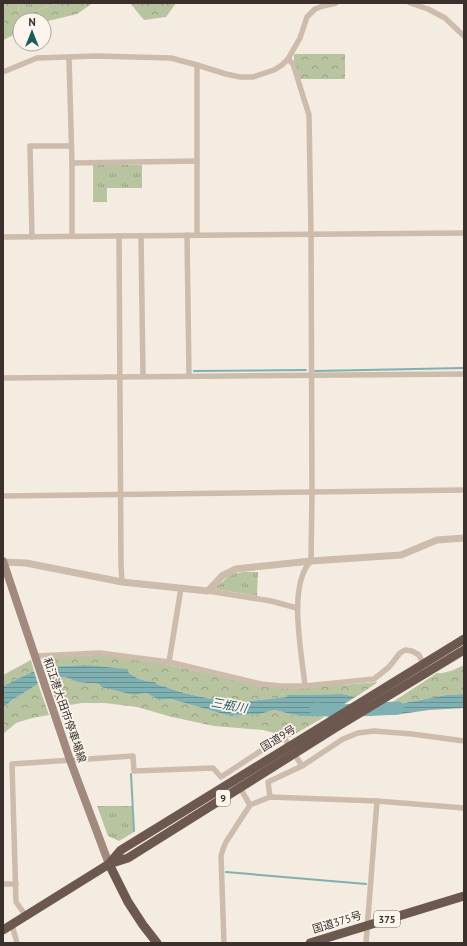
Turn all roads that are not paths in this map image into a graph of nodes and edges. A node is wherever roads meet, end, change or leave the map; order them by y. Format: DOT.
graph roads {
  1 [pos="336,3"];
  2 [pos="410,3"];
  3 [pos="464,36"];
  4 [pos="69,58"];
  5 [pos="288,59"];
  6 [pos="197,65"];
  7 [pos="3,72"];
  8 [pos="71,146"];
  9 [pos="197,161"];
  10 [pos="72,163"];
  11 [pos="464,233"];
  12 [pos="311,234"];
  13 [pos="187,235"];
  14 [pos="198,235"];
  15 [pos="72,236"];
  16 [pos="119,236"];
  17 [pos="141,236"];
  18 [pos="3,237"];
  19 [pos="32,237"];
  20 [pos="464,374"];
  21 [pos="120,376"];
  22 [pos="143,376"];
  23 [pos="189,376"];
  24 [pos="311,376"];
  25 [pos="3,378"];
  26 [pos="464,490"];
  27 [pos="312,493"];
  28 [pos="121,495"];
  29 [pos="3,496"];
  30 [pos="464,538"];
  31 [pos="3,561"];
  32 [pos="311,561"];
  33 [pos="122,582"];
  34 [pos="181,588"];
  35 [pos="208,591"];
  36 [pos="297,608"];
  37 [pos="464,639"];
  38 [pos="464,650"];
  39 [pos="37,659"];
  40 [pos="169,662"];
  41 [pos="423,663"];
  42 [pos="305,686"];
  43 [pos="464,741"];
  44 [pos="292,750"];
  45 [pos="70,760"];
  46 [pos="302,766"];
  47 [pos="234,779"];
  48 [pos="240,788"];
  49 [pos="270,797"];
  50 [pos="377,802"];
  51 [pos="250,805"];
  52 [pos="464,808"];
  53 [pos="109,864"];
  54 [pos="3,884"];
  55 [pos="16,884"];
  56 [pos="464,896"];
  57 [pos="26,916"];
  58 [pos="12,925"];
  59 [pos="367,925"];
  60 [pos="3,930"];
  61 [pos="17,943"];
  62 [pos="157,943"];
  63 [pos="224,943"];
  64 [pos="310,943"];
  65 [pos="366,943"];
  1 -- 5 [label="street"];
  2 -- 3 [label="street"];
  4 -- 6 [label="street"];
  4 -- 7 [label="street"];
  4 -- 8 [label="street"];
  5 -- 6 [label="street"];
  5 -- 12 [label="street"];
  6 -- 9 [label="street"];
  8 -- 10 [label="street"];
  8 -- 19 [label="street"];
  9 -- 10 [label="street"];
  9 -- 14 [label="street"];
  10 -- 15 [label="street"];
  11 -- 12 [label="street"];
  12 -- 14 [label="street"];
  12 -- 24 [label="street"];
  13 -- 14 [label="street"];
  13 -- 17 [label="street"];
  13 -- 23 [label="street"];
  15 -- 16 [label="street"];
  15 -- 19 [label="street"];
  16 -- 17 [label="street"];
  16 -- 21 [label="street"];
  17 -- 22 [label="street"];
  18 -- 19 [label="street"];
  20 -- 24 [label="street"];
  21 -- 22 [label="street"];
  21 -- 25 [label="street"];
  21 -- 28 [label="street"];
  22 -- 23 [label="street"];
  23 -- 24 [label="street"];
  24 -- 27 [label="street"];
  26 -- 27 [label="street"];
  27 -- 28 [label="street"];
  27 -- 32 [label="street"];
  28 -- 29 [label="street"];
  28 -- 33 [label="street"];
  30 -- 32 [label="street"];
  31 -- 33 [label="street"];
  31 -- 39 [label="main road, 和江港大田市停車場線"];
  32 -- 35 [label="street"];
  32 -- 36 [label="street"];
  33 -- 34 [label="street"];
  34 -- 35 [label="street"];
  34 -- 40 [label="street"];
  35 -- 36 [label="street"];
  36 -- 42 [label="street"];
  37 -- 41 [label="highway, 国道9号 / 9"];
  38 -- 44 [label="highway, 国道9号 / 9"];
  39 -- 40 [label="street"];
  39 -- 45 [label="main road, 和江港大田市停車場線"];
  40 -- 42 [label="street"];
  41 -- 42 [label="street"];
  41 -- 44 [label="highway, 国道9号 / 9"];
  43 -- 46 [label="street"];
  44 -- 45 [label="street"];
  44 -- 46 [label="street"];
  44 -- 47 [label="highway, 国道9号 / 9"];
  44 -- 48 [label="highway, 国道9号 / 9"];
  45 -- 53 [label="main road, 和江港大田市停車場線"];
  45 -- 55 [label="street"];
  46 -- 49 [label="street"];
  47 -- 48 [label="street"];
  47 -- 53 [label="highway, 国道9号 / 9"];
  48 -- 51 [label="street"];
  48 -- 53 [label="highway, 国道9号 / 9"];
  49 -- 50 [label="street"];
  49 -- 51 [label="street"];
  50 -- 52 [label="street"];
  50 -- 59 [label="street"];
  51 -- 63 [label="street"];
  53 -- 57 [label="highway, 国道9号 / 9"];
  53 -- 62 [label="highway"];
  54 -- 55 [label="street"];
  55 -- 57 [label="street"];
  56 -- 59 [label="highway, 国道375号 / 375"];
  57 -- 58 [label="highway, 国道9号 / 9"];
  58 -- 60 [label="highway, 国道9号 / 9"];
  58 -- 61 [label="street"];
  59 -- 64 [label="highway, 国道375号 / 375"];
  59 -- 65 [label="street"];
}
